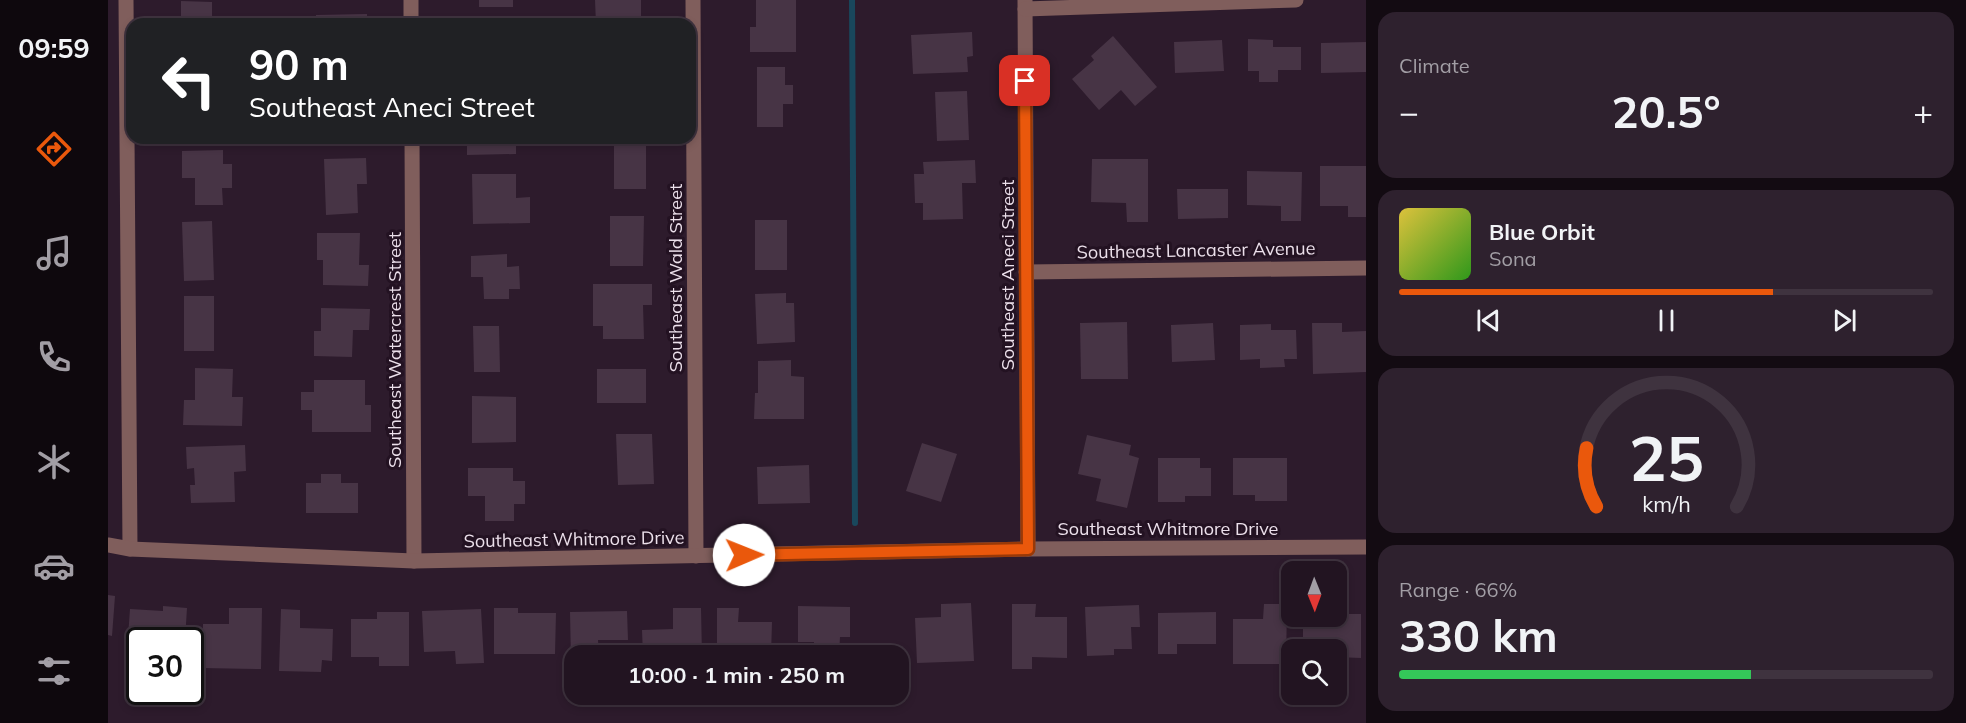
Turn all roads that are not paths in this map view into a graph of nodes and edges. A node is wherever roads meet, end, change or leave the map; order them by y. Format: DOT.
graph roads {
  1 [pos="126,0"];
  2 [pos="411,0"];
  3 [pos="693,0"];
  4 [pos="1296,0"];
  5 [pos="1025,4"];
  6 [pos="126,18"];
  7 [pos="411,18"];
  8 [pos="693,18"];
  9 [pos="127,144"];
  10 [pos="412,144"];
  11 [pos="694,144"];
  12 [pos="1366,268"];
  13 [pos="1026,272"];
  14 [pos="108,545"];
  15 [pos="1366,546"];
  16 [pos="130,549"];
  17 [pos="1028,549"];
  18 [pos="696,556"];
  19 [pos="414,561"];
  1 -- 6 [label="street"];
  2 -- 7 [label="street"];
  3 -- 8 [label="street, Southeast Wald Street"];
  4 -- 5 [label="street"];
  5 -- 13 [label="street, Southeast Aneci Street"];
  9 -- 16 [label="street"];
  10 -- 19 [label="street, Southeast Watercrest Street"];
  11 -- 18 [label="street, Southeast Wald Street"];
  12 -- 13 [label="street, Southeast Lancaster Avenue"];
  13 -- 17 [label="street, Southeast Aneci Street"];
  14 -- 16 [label="street, Southeast Whitmore Drive"];
  15 -- 17 [label="street, Southeast Whitmore Drive"];
  16 -- 19 [label="street, Southeast Whitmore Drive"];
  17 -- 18 [label="street, Southeast Whitmore Drive"];
  18 -- 19 [label="street, Southeast Whitmore Drive"];
}
